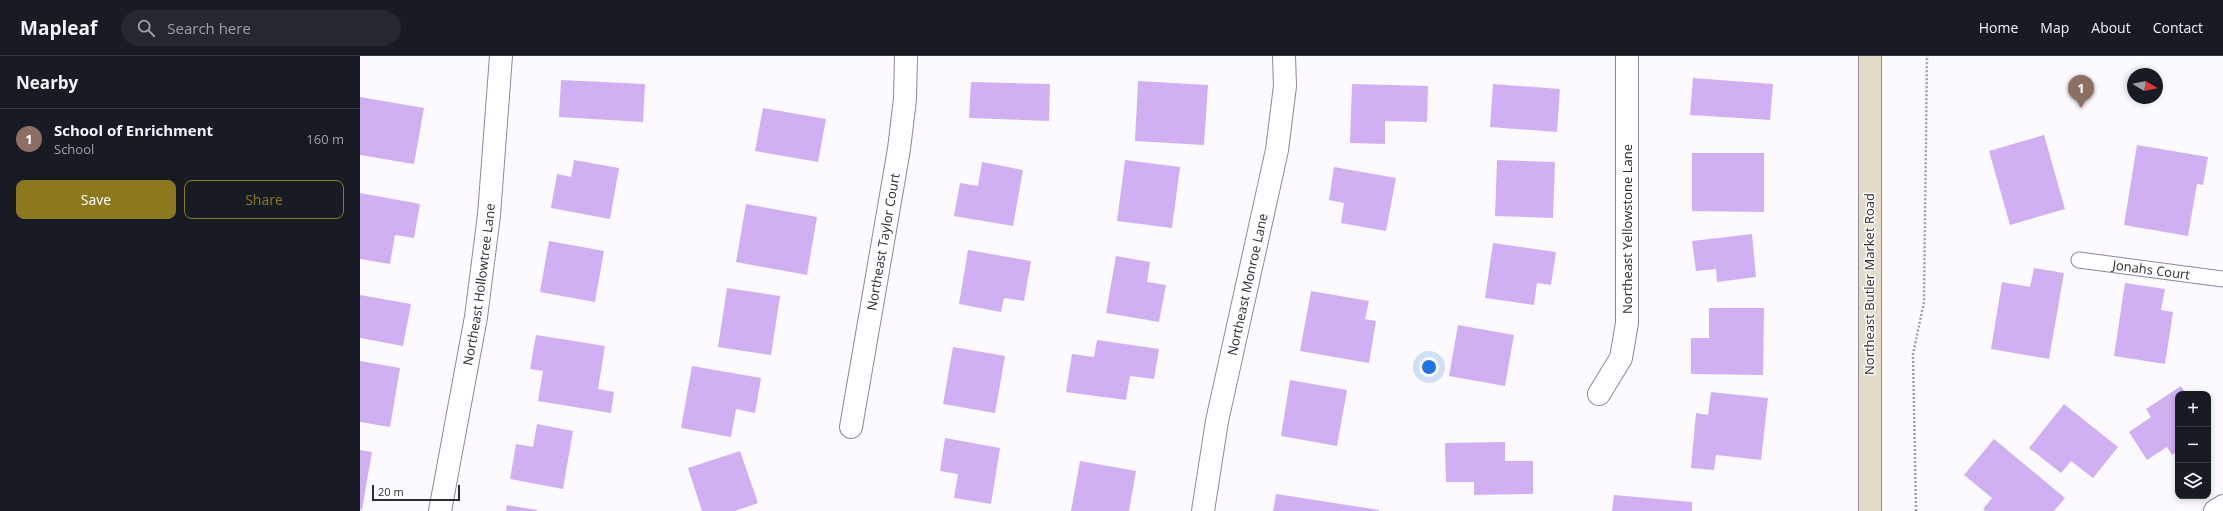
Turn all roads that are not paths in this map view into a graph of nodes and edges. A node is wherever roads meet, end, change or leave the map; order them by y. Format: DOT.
graph roads {
  1 [pos="502,56"];
  2 [pos="906,56"];
  3 [pos="1284,56"];
  4 [pos="1627,56"];
  5 [pos="1870,56"];
  6 [pos="2079,260"];
  7 [pos="2223,279"];
  8 [pos="1599,394"];
  9 [pos="851,427"];
  10 [pos="2223,506"];
  11 [pos="440,511"];
  12 [pos="1203,511"];
  13 [pos="1870,511"];
  14 [pos="2215,511"];
  1 -- 11 [label="street, Northeast Hollowtree Lane"];
  2 -- 9 [label="street, Northeast Taylor Court"];
  3 -- 12 [label="street, Northeast Monroe Lane"];
  4 -- 8 [label="street, Northeast Yellowstone Lane"];
  5 -- 13 [label="main road, Northeast Butler Market Road"];
  6 -- 7 [label="lane, Jonahs Court"];
  10 -- 14 [label="street"];
}
